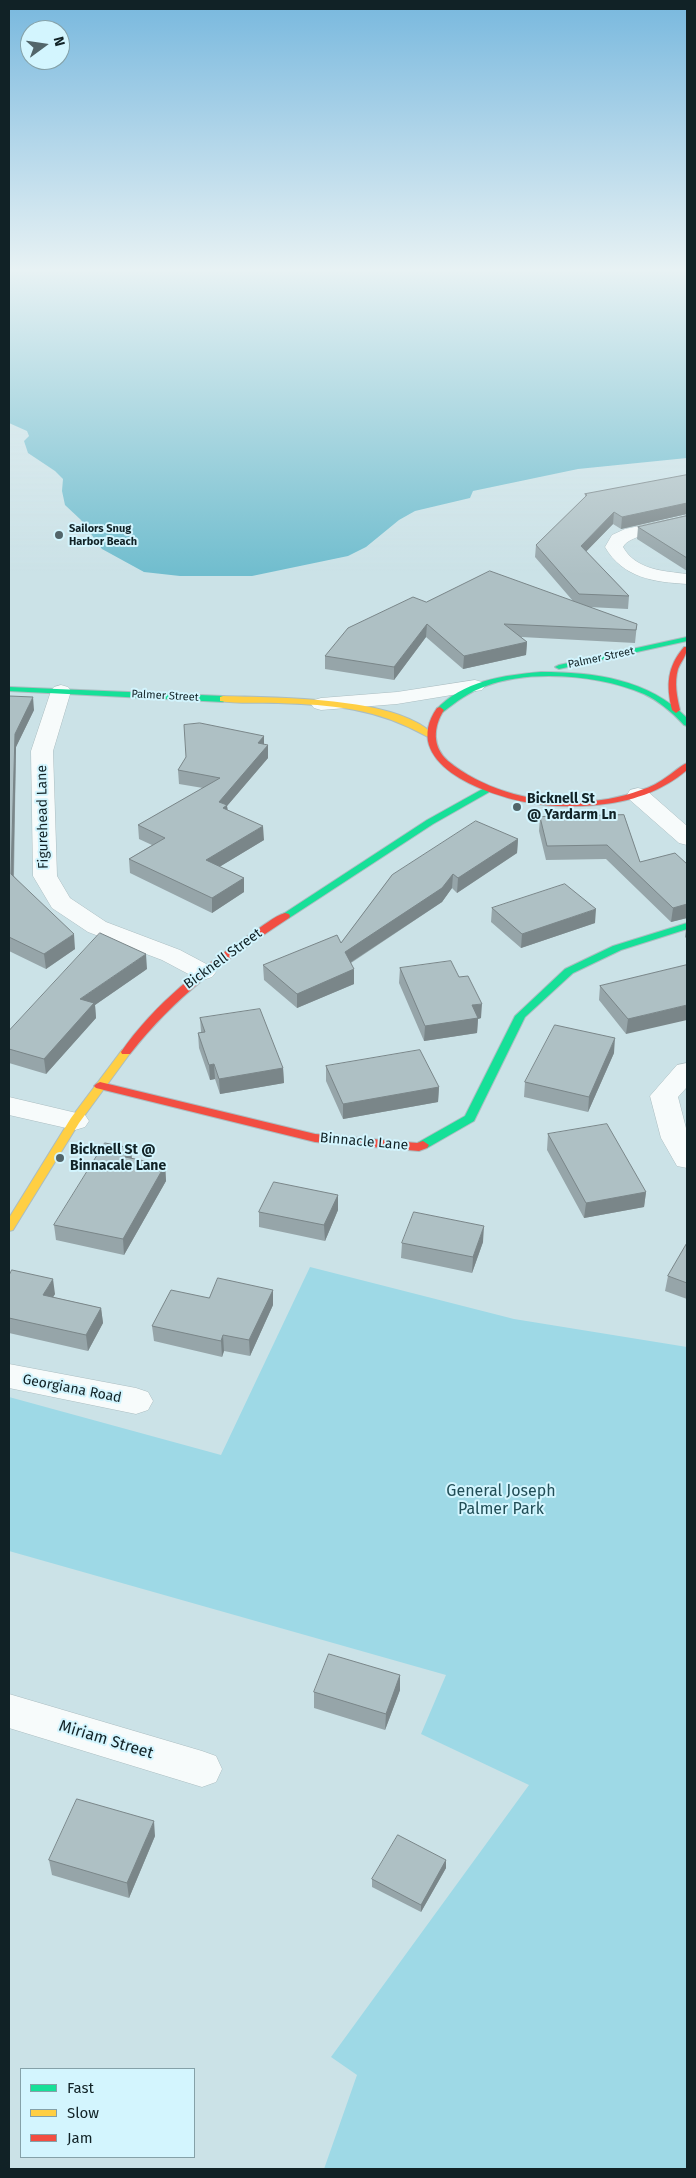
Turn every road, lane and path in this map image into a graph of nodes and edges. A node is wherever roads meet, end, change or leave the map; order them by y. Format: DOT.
graph roads {
  1 [pos="687,521"];
  2 [pos="687,579"];
  3 [pos="687,639"];
  4 [pos="687,649"];
  5 [pos="515,677"];
  6 [pos="475,686"];
  7 [pos="9,689"];
  8 [pos="61,691"];
  9 [pos="321,704"];
  10 [pos="676,710"];
  11 [pos="687,723"];
  12 [pos="430,734"];
  13 [pos="687,766"];
  14 [pos="488,789"];
  15 [pos="638,795"];
  16 [pos="687,838"];
  17 [pos="687,926"];
  18 [pos="203,972"];
  19 [pos="687,1071"];
  20 [pos="100,1086"];
  21 [pos="9,1106"];
  22 [pos="74,1121"];
  23 [pos="687,1159"];
  24 [pos="9,1227"];
  25 [pos="9,1376"];
  26 [pos="136,1401"];
  27 [pos="9,1711"];
  28 [pos="202,1769"];
  1 -- 2 [label="street"];
  3 -- 5 [label="street, Palmer Street"];
  4 -- 10 [label="street"];
  5 -- 6 [label="street"];
  5 -- 10 [label="street"];
  6 -- 9 [label="street, Palmer Street"];
  6 -- 12 [label="street"];
  7 -- 8 [label="street, Palmer Street"];
  8 -- 9 [label="street, Palmer Street"];
  8 -- 18 [label="street, Figurehead Lane"];
  9 -- 12 [label="street, Palmer Street"];
  10 -- 11 [label="street"];
  12 -- 14 [label="street"];
  13 -- 15 [label="street"];
  14 -- 15 [label="street"];
  14 -- 18 [label="street, Bicknell Street"];
  15 -- 16 [label="street"];
  17 -- 20 [label="street, Binnacle Lane"];
  18 -- 20 [label="street, Bicknell Street"];
  19 -- 23 [label="street"];
  20 -- 22 [label="street, Bicknell Street"];
  21 -- 22 [label="street"];
  22 -- 24 [label="street, Bicknell Street"];
  25 -- 26 [label="street, Georgiana Road"];
  27 -- 28 [label="street, Miriam Street"];
}
